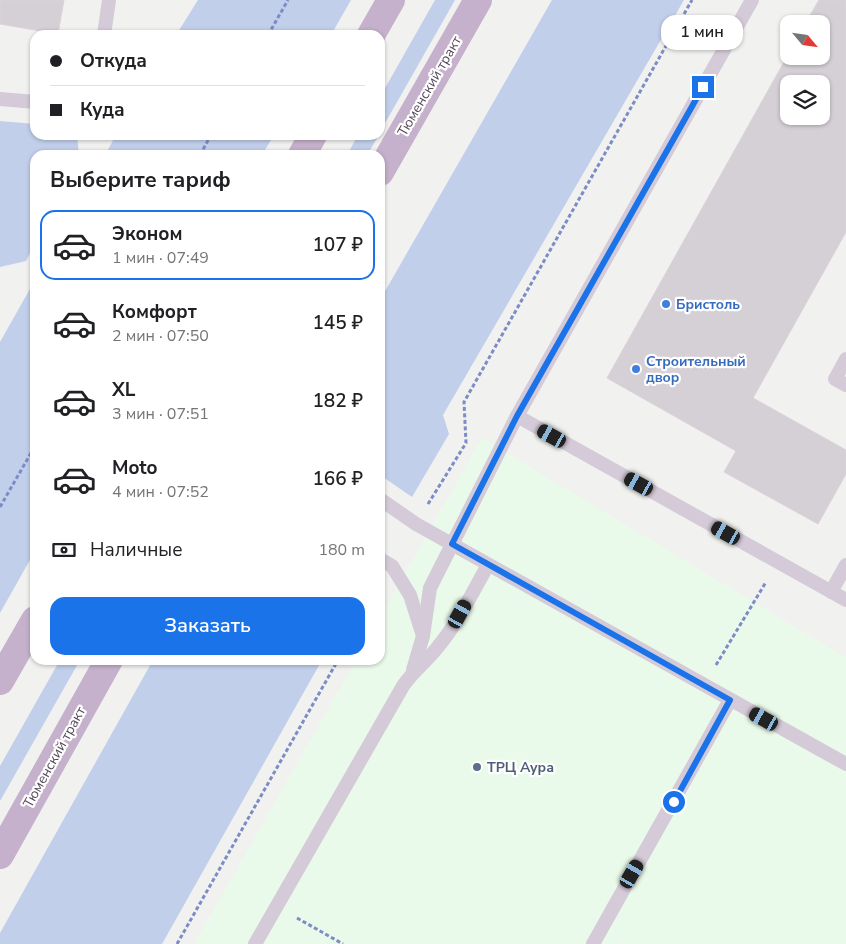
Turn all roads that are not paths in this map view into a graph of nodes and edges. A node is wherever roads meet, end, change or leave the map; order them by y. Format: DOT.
graph roads {
  1 [pos="109,0"];
  2 [pos="391,0"];
  3 [pos="478,0"];
  4 [pos="752,0"];
  5 [pos="105,30"];
  6 [pos="374,30"];
  7 [pos="0,100"];
  8 [pos="30,102"];
  9 [pos="385,163"];
  10 [pos="846,359"];
  11 [pos="846,386"];
  12 [pos="517,416"];
  13 [pos="385,502"];
  14 [pos="452,544"];
  15 [pos="385,562"];
  16 [pos="846,564"];
  17 [pos="488,565"];
  18 [pos="831,592"];
  19 [pos="846,600"];
  20 [pos="30,629"];
  21 [pos="423,636"];
  22 [pos="106,665"];
  23 [pos="412,671"];
  24 [pos="0,681"];
  25 [pos="730,700"];
  26 [pos="846,764"];
  27 [pos="0,855"];
  28 [pos="255,944"];
  29 [pos="593,944"];
  1 -- 5 [label="lane"];
  2 -- 6 [label="main road"];
  3 -- 9 [label="main road, Тюменский тракт"];
  4 -- 12 [label="lane"];
  7 -- 8 [label="lane"];
  10 -- 11 [label="lane"];
  12 -- 14 [label="lane"];
  12 -- 18 [label="lane"];
  13 -- 14 [label="lane"];
  14 -- 17 [label="lane"];
  14 -- 21 [label="lane"];
  15 -- 21 [label="lane"];
  16 -- 18 [label="lane"];
  17 -- 23 [label="lane"];
  17 -- 25 [label="lane"];
  18 -- 19 [label="lane"];
  20 -- 24 [label="main road"];
  21 -- 23 [label="lane"];
  22 -- 27 [label="main road, Тюменский тракт"];
  23 -- 28 [label="lane"];
  25 -- 26 [label="lane"];
  25 -- 29 [label="lane"];
}
